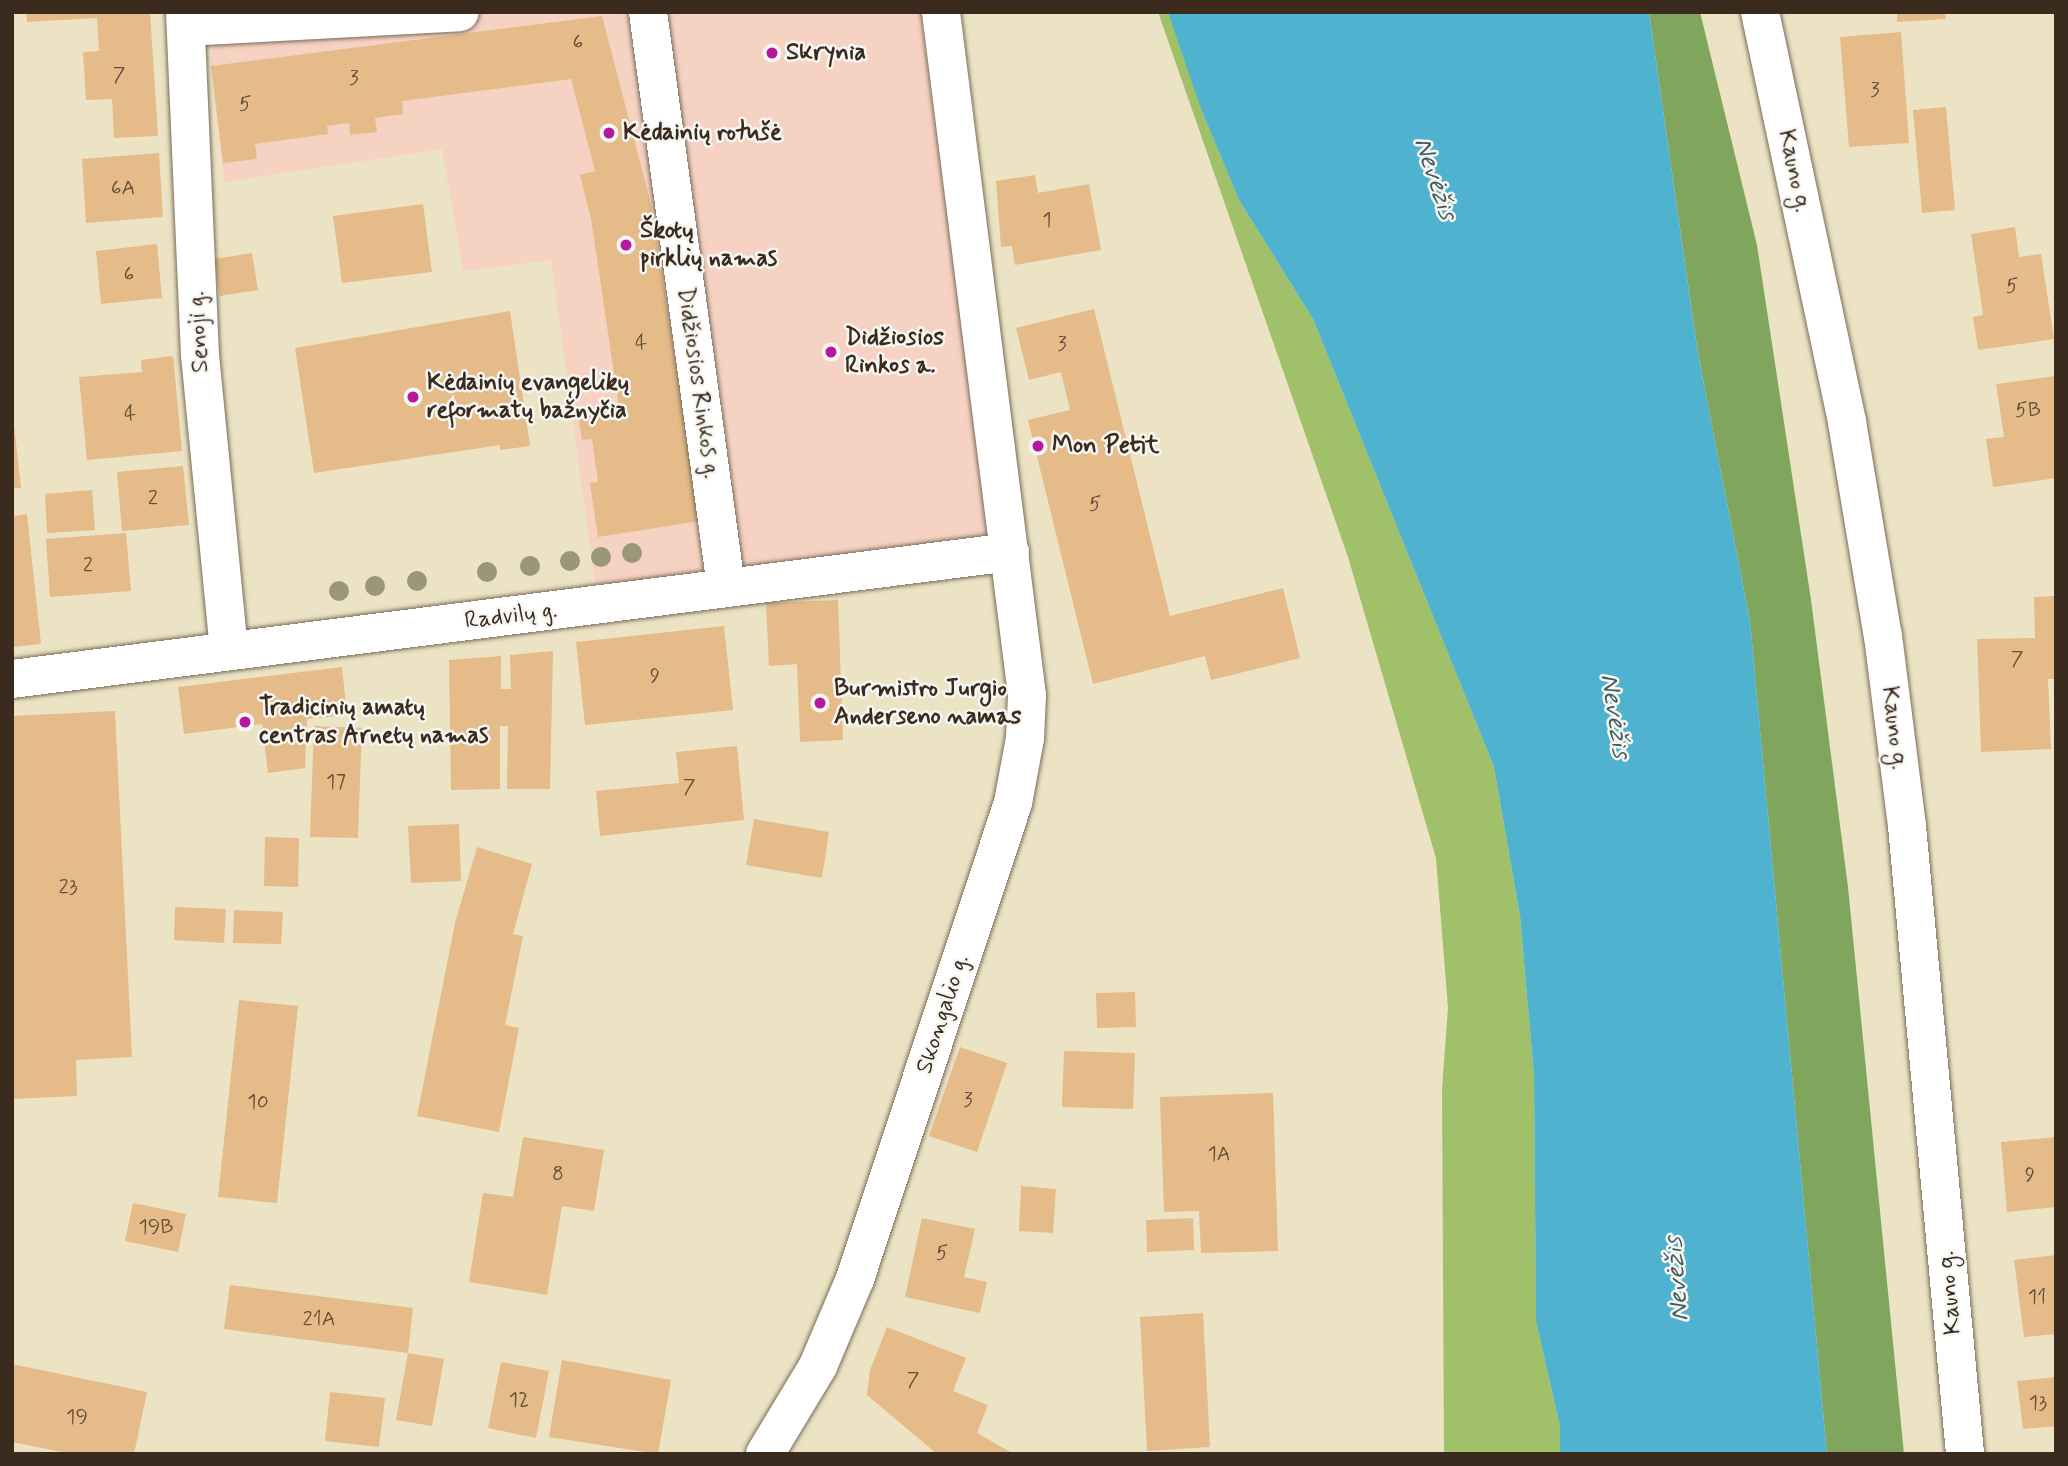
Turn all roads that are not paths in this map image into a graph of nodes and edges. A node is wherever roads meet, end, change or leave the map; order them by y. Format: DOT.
graph roads {
  1 [pos="460,12"];
  2 [pos="648,12"];
  3 [pos="941,12"];
  4 [pos="1760,12"];
  5 [pos="185,19"];
  6 [pos="1010,552"];
  7 [pos="726,587"];
  8 [pos="229,650"];
  9 [pos="12,678"];
  10 [pos="765,1454"];
  11 [pos="1965,1454"];
  1 -- 5 [label="street"];
  2 -- 7 [label="street, Didžiosios Rinkos g."];
  3 -- 6 [label="street"];
  4 -- 11 [label="street, Kauno g."];
  5 -- 8 [label="street, Senoji g."];
  6 -- 7 [label="street, Radvilų g."];
  6 -- 10 [label="street, Skongalio g."];
  7 -- 8 [label="street, Radvilų g."];
  8 -- 9 [label="street, Radvilų g."];
}
